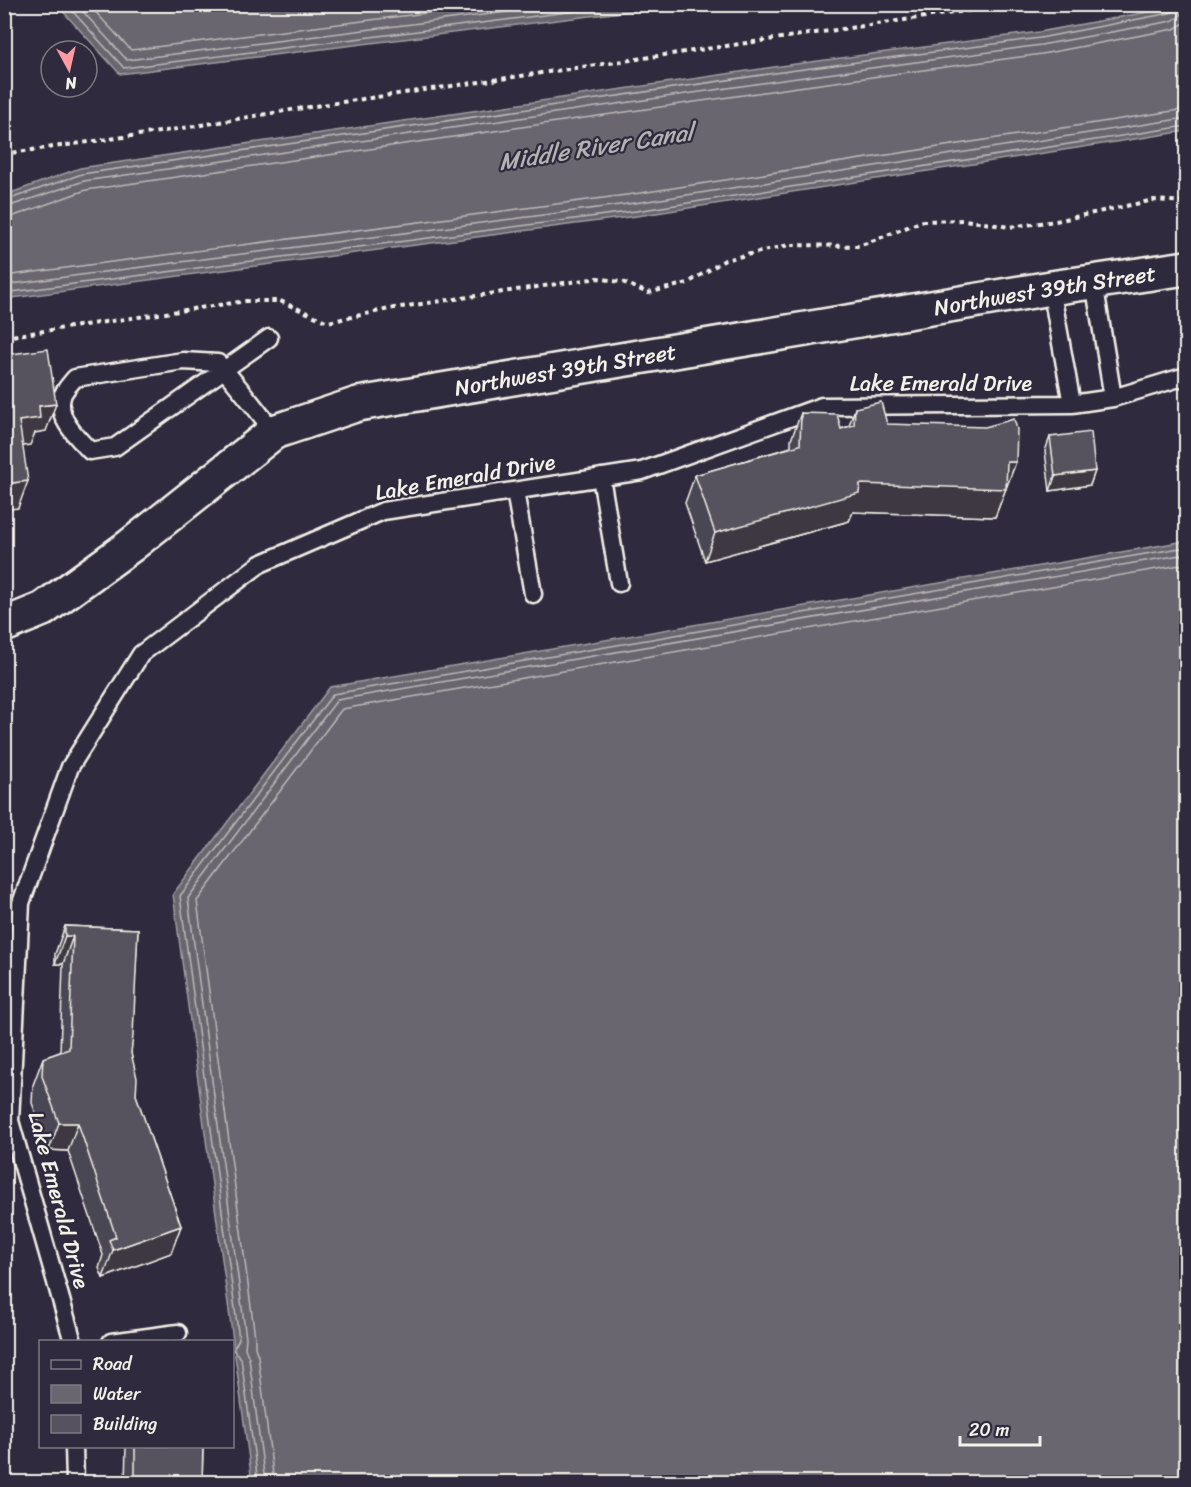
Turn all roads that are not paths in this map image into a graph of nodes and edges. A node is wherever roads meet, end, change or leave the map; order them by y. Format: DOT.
graph roads {
  1 [pos="1186,268"];
  2 [pos="1094,282"];
  3 [pos="1051,288"];
  4 [pos="269,338"];
  5 [pos="225,370"];
  6 [pos="1186,376"];
  7 [pos="1113,398"];
  8 [pos="1072,404"];
  9 [pos="274,432"];
  10 [pos="601,477"];
  11 [pos="515,491"];
  12 [pos="619,583"];
  13 [pos="534,594"];
  14 [pos="4,624"];
  15 [pos="178,1333"];
  16 [pos="73,1340"];
  17 [pos="119,1340"];
  18 [pos="74,1448"];
  19 [pos="75,1482"];
  1 -- 2 [label="street, Northwest 39th Street"];
  2 -- 3 [label="street, Northwest 39th Street"];
  2 -- 7 [label="lane"];
  3 -- 8 [label="lane"];
  3 -- 9 [label="street, Northwest 39th Street"];
  4 -- 5 [label="lane"];
  5 -- 5 [label="lane"];
  5 -- 9 [label="lane"];
  6 -- 7 [label="lane, Lake Emerald Drive"];
  7 -- 8 [label="lane, Lake Emerald Drive"];
  8 -- 10 [label="lane, Lake Emerald Drive"];
  9 -- 14 [label="street, Northwest 39th Street"];
  10 -- 11 [label="lane, Lake Emerald Drive"];
  10 -- 12 [label="lane"];
  11 -- 13 [label="lane"];
  11 -- 16 [label="lane, Lake Emerald Drive"];
  15 -- 17 [label="lane"];
  18 -- 19 [label="lane"];
}
